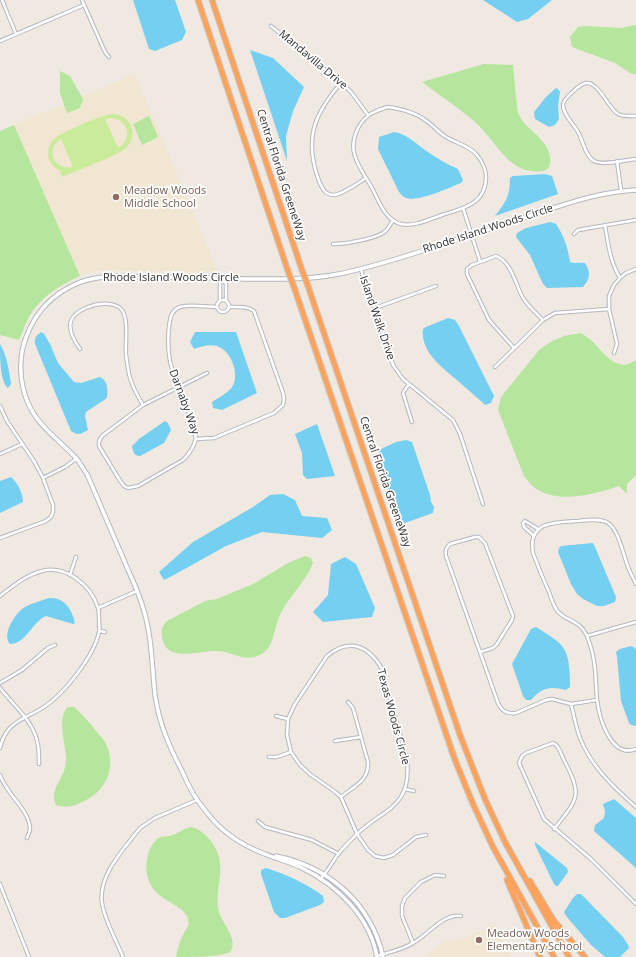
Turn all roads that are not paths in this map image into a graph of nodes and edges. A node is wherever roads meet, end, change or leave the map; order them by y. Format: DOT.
graph roads {
  1 [pos="2,0"];
  2 [pos="82,0"];
  3 [pos="198,0"];
  4 [pos="212,0"];
  5 [pos="84,5"];
  6 [pos="271,26"];
  7 [pos="16,34"];
  8 [pos="0,41"];
  9 [pos="109,57"];
  10 [pos="341,82"];
  11 [pos="368,115"];
  12 [pos="636,116"];
  13 [pos="636,159"];
  14 [pos="617,161"];
  15 [pos="366,178"];
  16 [pos="621,190"];
  17 [pos="636,190"];
  18 [pos="463,208"];
  19 [pos="393,220"];
  20 [pos="636,220"];
  21 [pos="605,225"];
  22 [pos="574,234"];
  23 [pos="471,235"];
  24 [pos="334,244"];
  25 [pos="480,261"];
  26 [pos="361,269"];
  27 [pos="636,269"];
  28 [pos="620,278"];
  29 [pos="223,280"];
  30 [pos="436,286"];
  31 [pos="220,301"];
  32 [pos="226,301"];
  33 [pos="217,307"];
  34 [pos="229,307"];
  35 [pos="375,308"];
  36 [pos="609,309"];
  37 [pos="543,320"];
  38 [pos="514,348"];
  39 [pos="80,349"];
  40 [pos="614,353"];
  41 [pos="495,367"];
  42 [pos="207,373"];
  43 [pos="409,384"];
  44 [pos="178,387"];
  45 [pos="143,405"];
  46 [pos="0,406"];
  47 [pos="412,422"];
  48 [pos="196,439"];
  49 [pos="22,444"];
  50 [pos="0,454"];
  51 [pos="76,459"];
  52 [pos="43,478"];
  53 [pos="483,504"];
  54 [pos="538,529"];
  55 [pos="534,536"];
  56 [pos="0,538"];
  57 [pos="76,556"];
  58 [pos="70,575"];
  59 [pos="636,584"];
  60 [pos="137,591"];
  61 [pos="0,596"];
  62 [pos="98,608"];
  63 [pos="636,622"];
  64 [pos="100,631"];
  65 [pos="105,632"];
  66 [pos="587,636"];
  67 [pos="55,645"];
  68 [pos="480,652"];
  69 [pos="0,683"];
  70 [pos="0,688"];
  71 [pos="597,700"];
  72 [pos="348,702"];
  73 [pos="571,704"];
  74 [pos="276,716"];
  75 [pos="25,717"];
  76 [pos="288,719"];
  77 [pos="361,737"];
  78 [pos="1,739"];
  79 [pos="335,741"];
  80 [pos="0,748"];
  81 [pos="636,749"];
  82 [pos="291,752"];
  83 [pos="269,757"];
  84 [pos="39,764"];
  85 [pos="0,776"];
  86 [pos="405,789"];
  87 [pos="414,791"];
  88 [pos="341,796"];
  89 [pos="485,799"];
  90 [pos="197,800"];
  91 [pos="636,807"];
  92 [pos="258,821"];
  93 [pos="554,828"];
  94 [pos="357,834"];
  95 [pos="426,835"];
  96 [pos="27,838"];
  97 [pos="493,848"];
  98 [pos="263,854"];
  99 [pos="339,854"];
  100 [pos="325,875"];
  101 [pos="444,876"];
  102 [pos="321,878"];
  103 [pos="0,884"];
  104 [pos="636,904"];
  105 [pos="461,916"];
  106 [pos="413,943"];
  107 [pos="376,950"];
  108 [pos="383,955"];
  109 [pos="377,956"];
  110 [pos="29,957"];
  111 [pos="123,957"];
  112 [pos="540,957"];
  113 [pos="554,957"];
  114 [pos="570,957"];
  115 [pos="585,957"];
  1 -- 7 [label="street"];
  2 -- 5 [label="street"];
  3 -- 97 [label="highway, Central Florida GreeneWay, bridge"];
  4 -- 89 [label="highway, Central Florida GreeneWay, bridge"];
  5 -- 7 [label="street"];
  5 -- 9 [label="street"];
  6 -- 10 [label="street, Mandavilla Drive"];
  7 -- 8 [label="street"];
  10 -- 11 [label="street, Mandavilla Drive"];
  10 -- 15 [label="street"];
  11 -- 15 [label="street"];
  11 -- 18 [label="street"];
  12 -- 14 [label="street"];
  13 -- 14 [label="street"];
  14 -- 16 [label="street"];
  15 -- 19 [label="street"];
  16 -- 17 [label="street, Rhode Island Woods Circle"];
  16 -- 23 [label="street, Rhode Island Woods Circle"];
  18 -- 19 [label="street"];
  18 -- 23 [label="street"];
  19 -- 24 [label="street"];
  20 -- 21 [label="street"];
  21 -- 22 [label="street"];
  21 -- 28 [label="street"];
  23 -- 25 [label="street"];
  23 -- 26 [label="street, Rhode Island Woods Circle"];
  25 -- 37 [label="street"];
  25 -- 38 [label="street"];
  26 -- 29 [label="street, Rhode Island Woods Circle"];
  26 -- 35 [label="street, Island Walk Drive"];
  27 -- 28 [label="street"];
  28 -- 36 [label="street"];
  29 -- 31 [label="street"];
  29 -- 32 [label="street"];
  29 -- 51 [label="street, Rhode Island Woods Circle"];
  30 -- 35 [label="street"];
  31 -- 32 [label="street"];
  31 -- 33 [label="street"];
  32 -- 34 [label="street"];
  33 -- 34 [label="street, Darnaby Way"];
  33 -- 44 [label="street, Darnaby Way"];
  34 -- 48 [label="street, Darnaby Way"];
  35 -- 43 [label="street, Island Walk Drive"];
  36 -- 37 [label="street"];
  36 -- 40 [label="street"];
  37 -- 38 [label="street"];
  38 -- 41 [label="street"];
  39 -- 45 [label="street"];
  42 -- 44 [label="street"];
  43 -- 47 [label="street"];
  43 -- 53 [label="street, Island Walk Drive"];
  44 -- 45 [label="street"];
  44 -- 48 [label="street, Darnaby Way"];
  45 -- 48 [label="street"];
  46 -- 49 [label="street"];
  49 -- 50 [label="street"];
  49 -- 52 [label="street"];
  51 -- 52 [label="street"];
  51 -- 60 [label="street, Rhode Island Woods Circle"];
  52 -- 56 [label="street"];
  54 -- 55 [label="street"];
  54 -- 55 [label="street"];
  54 -- 59 [label="street"];
  55 -- 66 [label="street"];
  57 -- 58 [label="street"];
  58 -- 61 [label="street"];
  58 -- 62 [label="street"];
  60 -- 62 [label="street"];
  60 -- 90 [label="street, Rhode Island Woods Circle"];
  62 -- 64 [label="street"];
  63 -- 66 [label="street"];
  64 -- 65 [label="street"];
  64 -- 75 [label="street"];
  66 -- 71 [label="street"];
  67 -- 69 [label="street"];
  68 -- 68 [label="street"];
  68 -- 73 [label="street"];
  70 -- 75 [label="street"];
  71 -- 73 [label="street"];
  71 -- 81 [label="street"];
  72 -- 77 [label="street"];
  73 -- 91 [label="street"];
  74 -- 76 [label="street"];
  75 -- 78 [label="street"];
  75 -- 84 [label="street"];
  76 -- 82 [label="street, Texas Woods Circle"];
  76 -- 86 [label="street, Texas Woods Circle"];
  77 -- 79 [label="street"];
  77 -- 88 [label="street"];
  78 -- 80 [label="street"];
  82 -- 83 [label="street"];
  82 -- 88 [label="street, Texas Woods Circle"];
  85 -- 96 [label="street"];
  86 -- 87 [label="street"];
  86 -- 94 [label="street, Texas Woods Circle"];
  88 -- 94 [label="street"];
  89 -- 114 [label="highway, Central Florida GreeneWay"];
  89 -- 115 [label="highway"];
  90 -- 98 [label="street, Rhode Island Woods Circle"];
  90 -- 111 [label="street"];
  92 -- 99 [label="street"];
  93 -- 93 [label="street"];
  93 -- 104 [label="street"];
  94 -- 95 [label="street"];
  94 -- 99 [label="street, Texas Woods Circle"];
  97 -- 112 [label="highway"];
  97 -- 113 [label="highway, Central Florida GreeneWay"];
  98 -- 100 [label="street, Rhode Island Woods Circle"];
  98 -- 102 [label="street, Rhode Island Woods Circle"];
  99 -- 100 [label="street, Texas Woods Circle"];
  100 -- 102 [label="street, Texas Woods Circle"];
  100 -- 108 [label="street, Rhode Island Woods Circle"];
  101 -- 106 [label="street"];
  102 -- 107 [label="street, Rhode Island Woods Circle"];
  103 -- 110 [label="street"];
  105 -- 106 [label="street"];
  106 -- 108 [label="street"];
  107 -- 108 [label="street"];
  107 -- 109 [label="street, Rhode Island Woods Circle"];
  108 -- 109 [label="street"];
}
